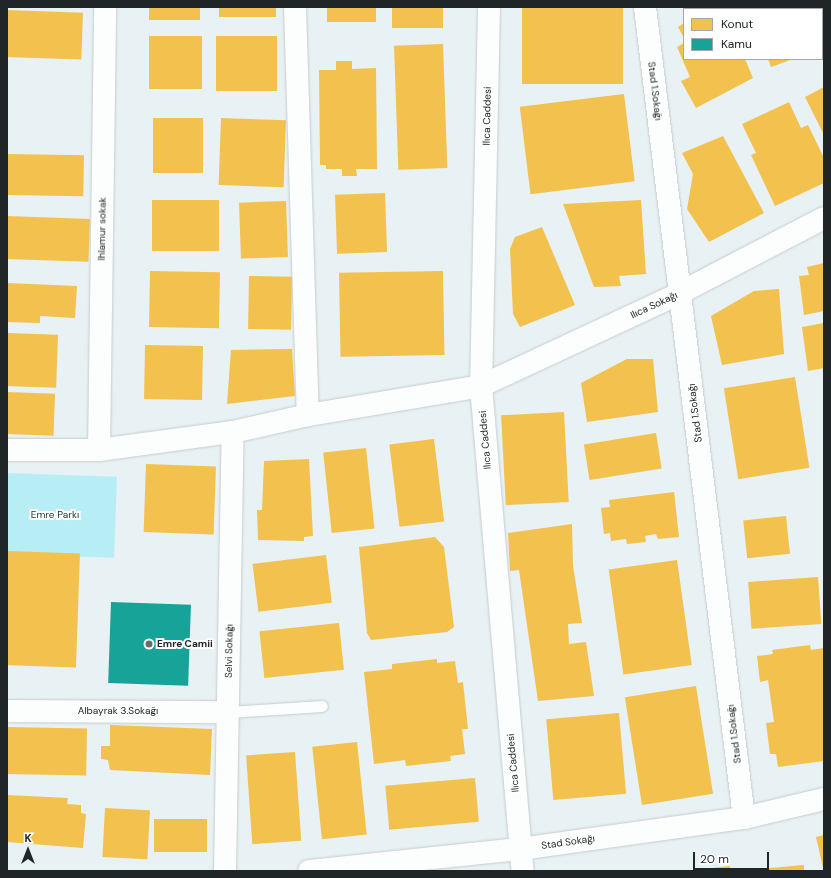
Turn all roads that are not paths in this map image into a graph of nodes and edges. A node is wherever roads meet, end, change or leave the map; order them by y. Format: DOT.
graph roads {
  1 [pos="105,7"];
  2 [pos="295,7"];
  3 [pos="489,7"];
  4 [pos="645,7"];
  5 [pos="824,218"];
  6 [pos="680,293"];
  7 [pos="481,386"];
  8 [pos="308,415"];
  9 [pos="233,432"];
  10 [pos="7,450"];
  11 [pos="99,450"];
  12 [pos="322,706"];
  13 [pos="7,711"];
  14 [pos="228,712"];
  15 [pos="824,799"];
  16 [pos="744,818"];
  17 [pos="520,849"];
  18 [pos="225,871"];
  19 [pos="309,871"];
  20 [pos="523,871"];
  1 -- 11 [label="street, Ihlamur sokak"];
  2 -- 8 [label="street"];
  3 -- 7 [label="street, Ilıca Caddesi"];
  4 -- 6 [label="street, Stad 1.Sokağı"];
  5 -- 6 [label="street, Ilıca Sokağı"];
  6 -- 7 [label="street, Ilıca Sokağı"];
  6 -- 16 [label="street, Stad 1.Sokağı"];
  7 -- 8 [label="street, Ilıca Sokağı"];
  7 -- 17 [label="street, Ilıca Caddesi"];
  8 -- 9 [label="street, Ilıca Sokağı"];
  9 -- 11 [label="street, Ilıca Sokağı"];
  9 -- 14 [label="street, Selvi Sokağı"];
  10 -- 11 [label="street, Ilıca Sokağı"];
  12 -- 14 [label="lane"];
  13 -- 14 [label="street, Albayrak 3.Sokağı"];
  14 -- 18 [label="street, Selvi Sokağı"];
  15 -- 16 [label="street, Stad Sokağı"];
  16 -- 17 [label="street, Stad Sokağı"];
  17 -- 19 [label="street, Stad Sokağı"];
  17 -- 20 [label="street, Ilıca Caddesi"];
}
